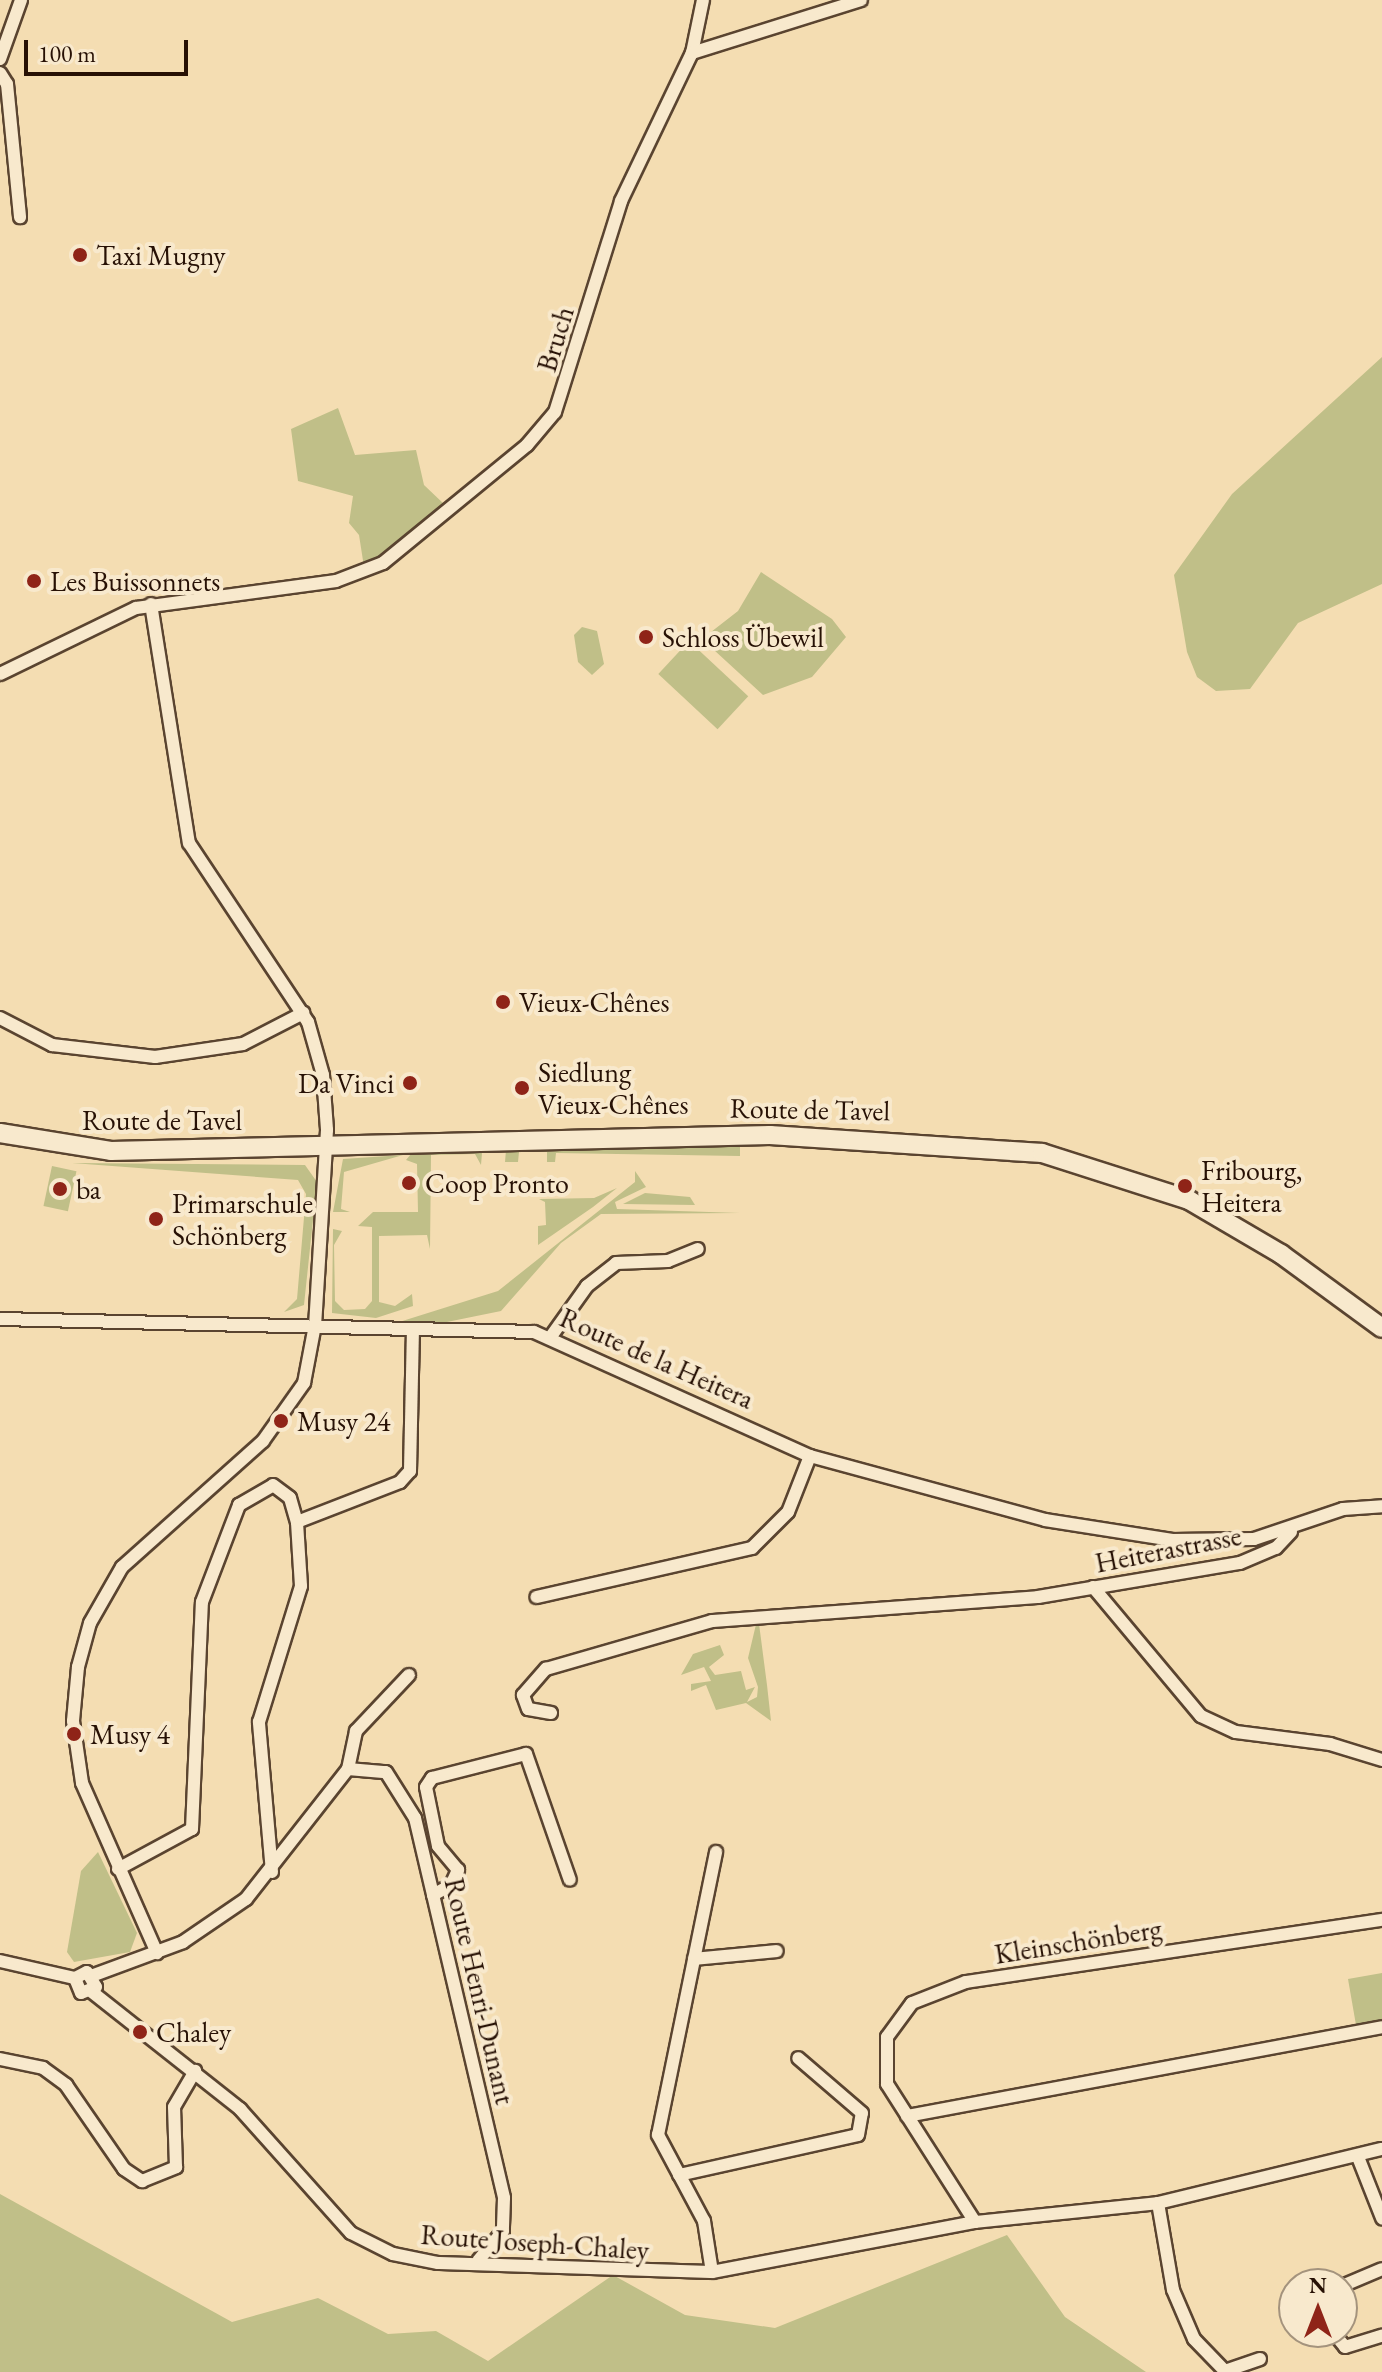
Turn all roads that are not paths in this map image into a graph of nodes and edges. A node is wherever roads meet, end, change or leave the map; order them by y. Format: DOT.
graph roads {
  1 [pos="21,0"];
  2 [pos="703,0"];
  3 [pos="861,0"];
  4 [pos="699,27"];
  5 [pos="724,38"];
  6 [pos="692,53"];
  7 [pos="0,59"];
  8 [pos="0,73"];
  9 [pos="20,217"];
  10 [pos="151,604"];
  11 [pos="0,674"];
  12 [pos="303,1013"];
  13 [pos="0,1018"];
  14 [pos="0,1133"];
  15 [pos="327,1146"];
  16 [pos="698,1249"];
  17 [pos="0,1319"];
  18 [pos="315,1325"];
  19 [pos="1382,1328"];
  20 [pos="413,1329"];
  21 [pos="552,1335"];
  22 [pos="810,1456"];
  23 [pos="1382,1506"];
  24 [pos="297,1522"];
  25 [pos="1291,1532"];
  26 [pos="1093,1587"];
  27 [pos="536,1597"];
  28 [pos="409,1675"];
  29 [pos="551,1713"];
  30 [pos="1382,1760"];
  31 [pos="348,1769"];
  32 [pos="716,1852"];
  33 [pos="118,1869"];
  34 [pos="272,1872"];
  35 [pos="570,1880"];
  36 [pos="433,1895"];
  37 [pos="1382,1920"];
  38 [pos="777,1951"];
  39 [pos="157,1953"];
  40 [pos="694,1959"];
  41 [pos="0,1961"];
  42 [pos="94,1975"];
  43 [pos="75,1978"];
  44 [pos="92,1992"];
  45 [pos="1382,2027"];
  46 [pos="798,2058"];
  47 [pos="0,2059"];
  48 [pos="195,2071"];
  49 [pos="907,2116"];
  50 [pos="1382,2149"];
  51 [pos="1358,2157"];
  52 [pos="679,2175"];
  53 [pos="1158,2203"];
  54 [pos="1382,2218"];
  55 [pos="975,2222"];
  56 [pos="479,2260"];
  57 [pos="1382,2269"];
  58 [pos="712,2272"];
  59 [pos="1358,2279"];
  60 [pos="1382,2336"];
  61 [pos="1358,2343"];
  62 [pos="1260,2359"];
  1 -- 7 [label="street"];
  2 -- 4 [label="street, Bruch"];
  3 -- 5 [label="street"];
  4 -- 5 [label="street"];
  4 -- 6 [label="street, Bruch"];
  5 -- 6 [label="street"];
  6 -- 10 [label="street, Bruch"];
  8 -- 9 [label="street"];
  10 -- 11 [label="street, Bruch"];
  10 -- 12 [label="street"];
  12 -- 13 [label="street"];
  12 -- 15 [label="street"];
  14 -- 15 [label="main road, Route de Tavel"];
  15 -- 18 [label="street"];
  15 -- 19 [label="main road, Route de Tavel"];
  16 -- 21 [label="street"];
  17 -- 18 [label="street, Route de la Heitera"];
  18 -- 20 [label="street, Route de la Heitera"];
  18 -- 33 [label="street"];
  20 -- 21 [label="street, Route de la Heitera"];
  20 -- 24 [label="street"];
  21 -- 22 [label="street, Route de la Heitera"];
  22 -- 25 [label="street, Heiterastrasse"];
  22 -- 27 [label="street"];
  23 -- 25 [label="street"];
  24 -- 33 [label="street"];
  24 -- 34 [label="street"];
  25 -- 26 [label="street, Heiterastrasse"];
  26 -- 29 [label="street, Heiterastrasse"];
  26 -- 30 [label="street"];
  28 -- 31 [label="street"];
  31 -- 34 [label="street, Route Joseph-Chaley"];
  31 -- 36 [label="street, Route Henri-Dunant"];
  32 -- 40 [label="street"];
  33 -- 39 [label="street"];
  34 -- 39 [label="street, Route Joseph-Chaley"];
  35 -- 36 [label="street"];
  36 -- 56 [label="street, Route Henri-Dunant"];
  37 -- 49 [label="street, Kleinschönberg"];
  38 -- 40 [label="street"];
  39 -- 42 [label="street, Route Joseph-Chaley"];
  40 -- 52 [label="street"];
  41 -- 43 [label="street, Route Joseph-Chaley"];
  42 -- 43 [label="street, Route Joseph-Chaley"];
  42 -- 44 [label="street"];
  43 -- 44 [label="street, Route Joseph-Chaley"];
  44 -- 48 [label="street, Route Joseph-Chaley"];
  45 -- 49 [label="street"];
  46 -- 52 [label="street"];
  47 -- 48 [label="street"];
  48 -- 56 [label="street, Route Joseph-Chaley"];
  49 -- 55 [label="street, Kleinschönberg"];
  50 -- 51 [label="street"];
  51 -- 53 [label="street"];
  51 -- 54 [label="street"];
  52 -- 58 [label="street"];
  53 -- 55 [label="street"];
  53 -- 62 [label="street"];
  55 -- 58 [label="street, Route Joseph-Chaley"];
  56 -- 58 [label="street, Route Joseph-Chaley"];
  57 -- 59 [label="street"];
  60 -- 61 [label="street"];
}
